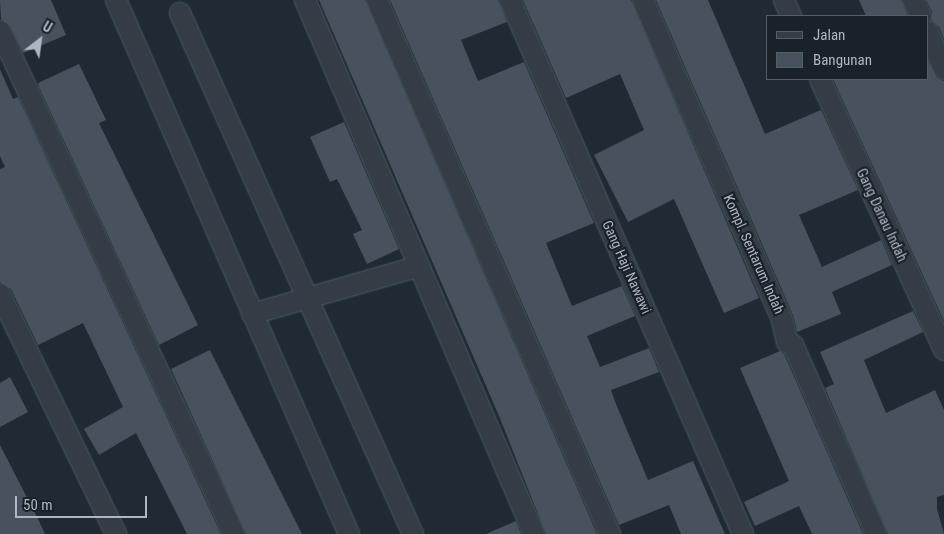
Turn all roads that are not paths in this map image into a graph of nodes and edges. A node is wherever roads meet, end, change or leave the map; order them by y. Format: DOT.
graph roads {
  1 [pos="116,0"];
  2 [pos="305,0"];
  3 [pos="377,0"];
  4 [pos="510,0"];
  5 [pos="643,0"];
  6 [pos="784,0"];
  7 [pos="913,0"];
  8 [pos="180,13"];
  9 [pos="792,15"];
  10 [pos="920,15"];
  11 [pos="0,31"];
  12 [pos="929,34"];
  13 [pos="944,69"];
  14 [pos="820,80"];
  15 [pos="419,266"];
  16 [pos="0,294"];
  17 [pos="306,297"];
  18 [pos="252,314"];
  19 [pos="944,350"];
  20 [pos="116,534"];
  21 [pos="234,534"];
  22 [pos="350,534"];
  23 [pos="413,534"];
  24 [pos="534,534"];
  25 [pos="610,534"];
  26 [pos="743,534"];
  27 [pos="876,534"];
  1 -- 18 [label="street"];
  2 -- 15 [label="street"];
  3 -- 25 [label="street"];
  4 -- 26 [label="street, Gang Haji Nawawi"];
  5 -- 27 [label="street, Kompl. Sentarum Indah"];
  6 -- 9 [label="street"];
  7 -- 10 [label="street"];
  8 -- 17 [label="street"];
  11 -- 21 [label="street"];
  12 -- 13 [label="street"];
  14 -- 19 [label="street, Gang Danau Indah"];
  15 -- 17 [label="street"];
  15 -- 24 [label="street"];
  16 -- 20 [label="street"];
  17 -- 18 [label="street"];
  17 -- 23 [label="street"];
  18 -- 22 [label="street"];
}
